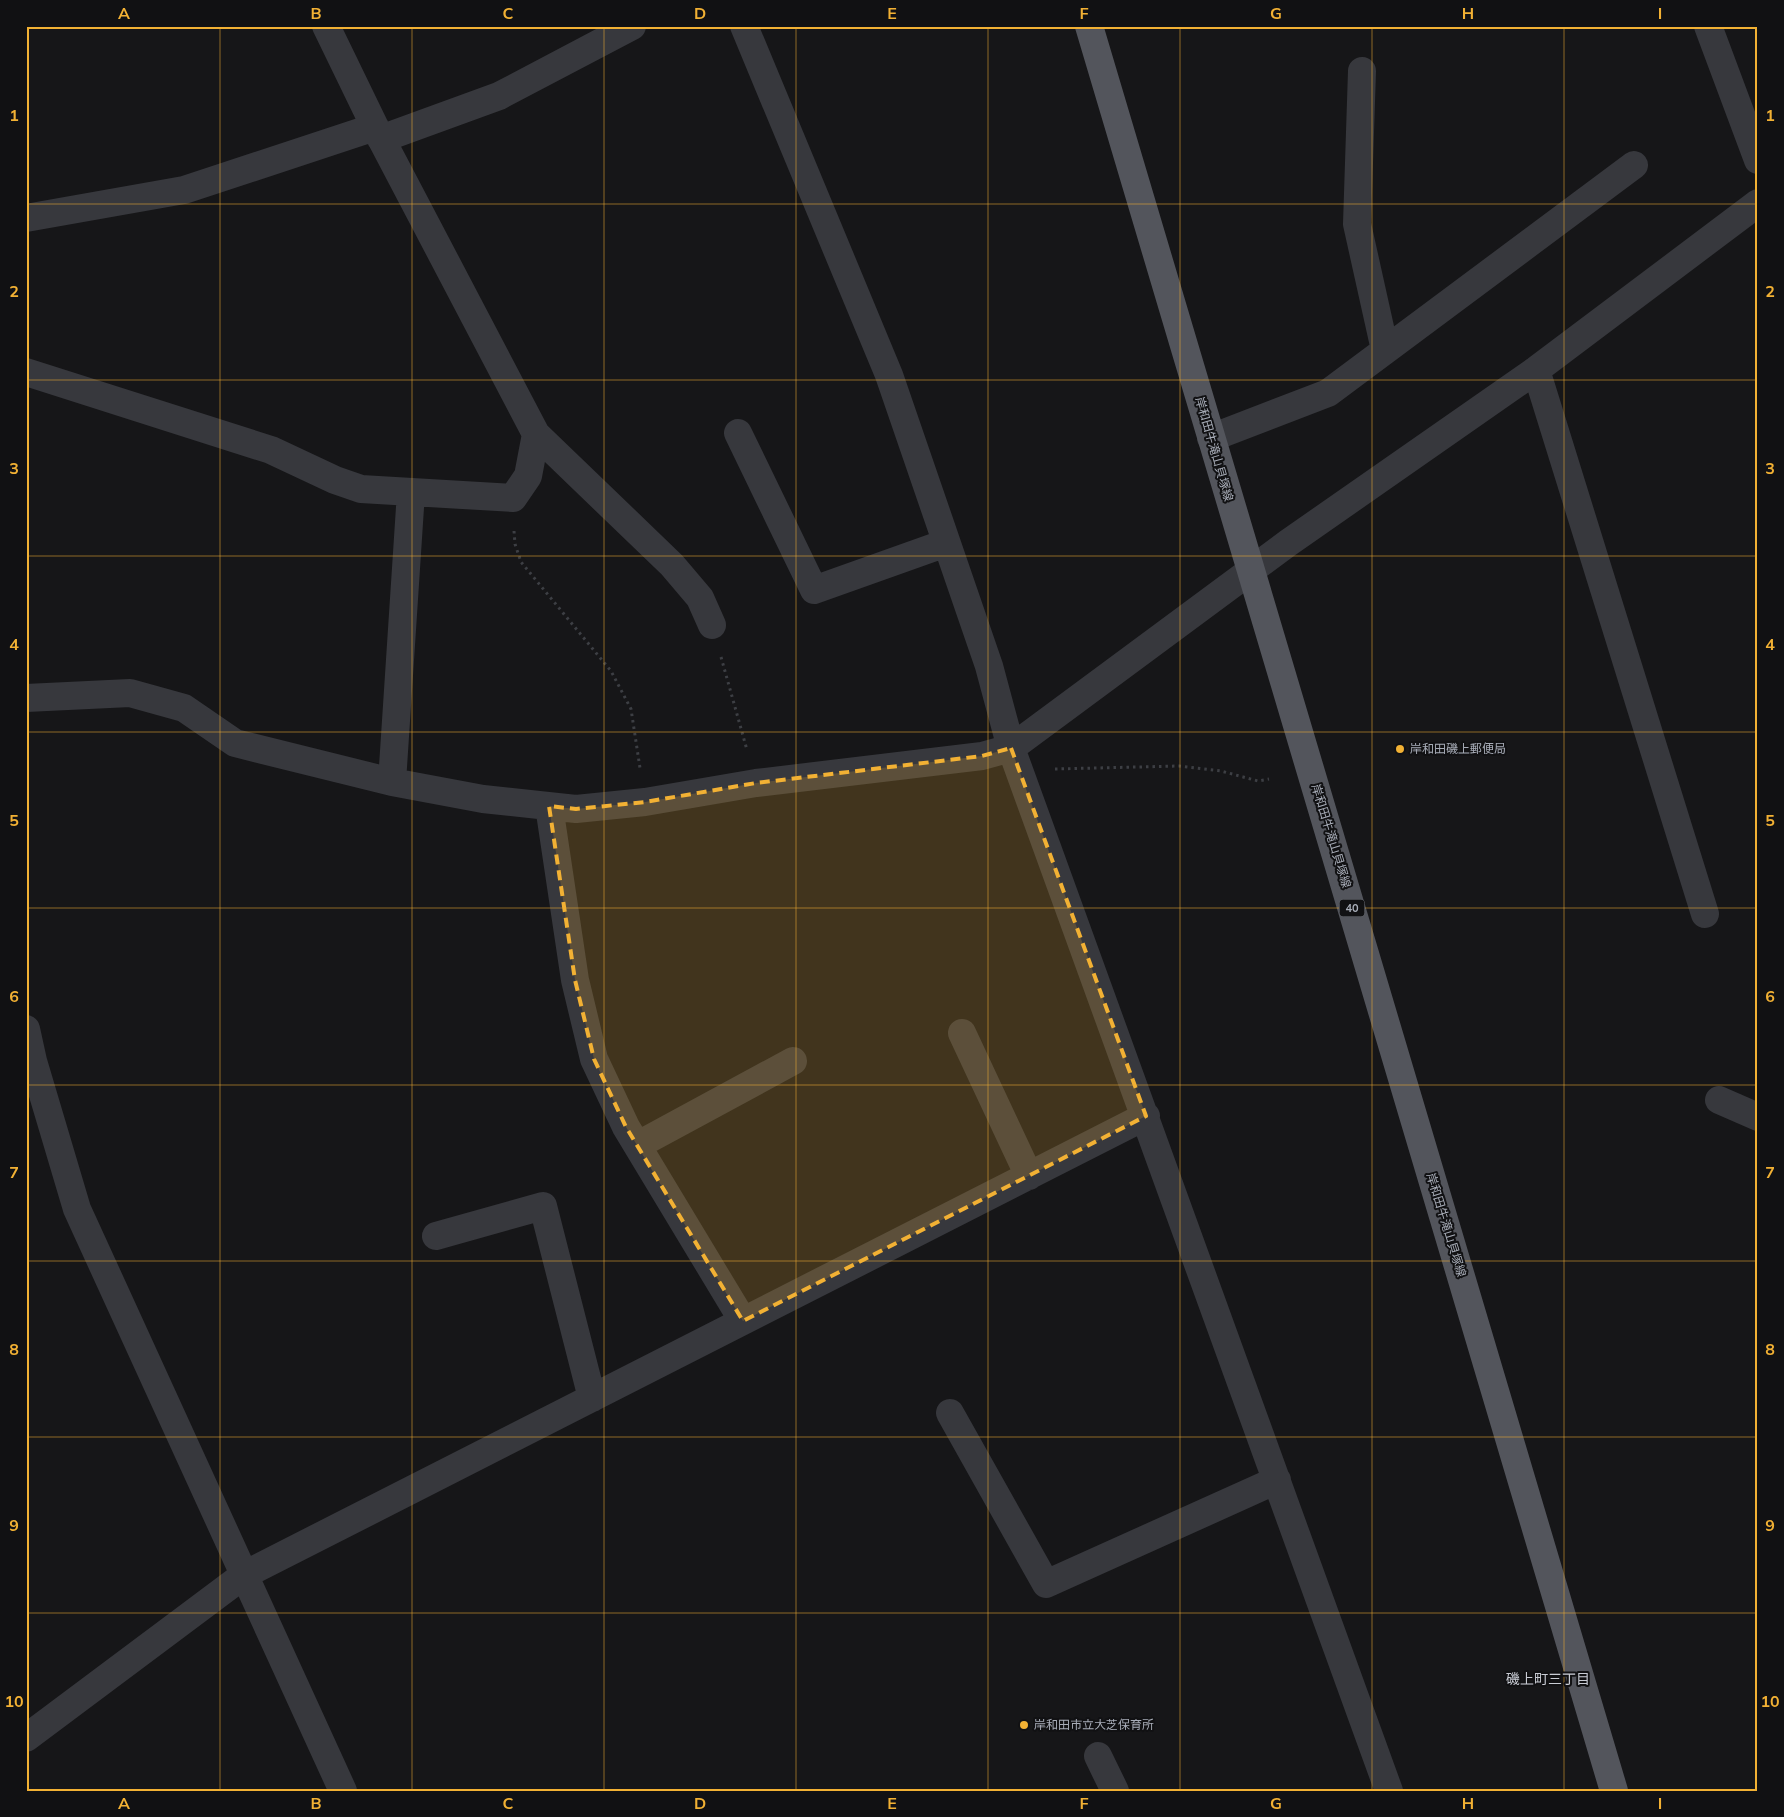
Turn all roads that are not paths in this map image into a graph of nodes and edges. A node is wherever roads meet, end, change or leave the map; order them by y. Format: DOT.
graph roads {
  1 [pos="326,26"];
  2 [pos="632,26"];
  3 [pos="744,26"];
  4 [pos="1089,26"];
  5 [pos="1708,26"];
  6 [pos="1362,71"];
  7 [pos="378,133"];
  8 [pos="1758,160"];
  9 [pos="1634,165"];
  10 [pos="1758,203"];
  11 [pos="26,218"];
  12 [pos="1385,350"];
  13 [pos="1536,370"];
  14 [pos="26,372"];
  15 [pos="738,433"];
  16 [pos="536,434"];
  17 [pos="1211,438"];
  18 [pos="411,492"];
  19 [pos="946,543"];
  20 [pos="1251,570"];
  21 [pos="712,625"];
  22 [pos="26,698"];
  23 [pos="1015,759"];
  24 [pos="392,782"];
  25 [pos="549,806"];
  26 [pos="1706,914"];
  27 [pos="26,1029"];
  28 [pos="962,1032"];
  29 [pos="793,1061"];
  30 [pos="1719,1100"];
  31 [pos="1146,1116"];
  32 [pos="1758,1117"];
  33 [pos="638,1145"];
  34 [pos="1029,1176"];
  35 [pos="436,1236"];
  36 [pos="743,1321"];
  37 [pos="592,1398"];
  38 [pos="950,1413"];
  39 [pos="1277,1480"];
  40 [pos="244,1575"];
  41 [pos="26,1738"];
  42 [pos="1098,1756"];
  43 [pos="343,1791"];
  44 [pos="1115,1791"];
  45 [pos="1389,1791"];
  46 [pos="1614,1791"];
  1 -- 7 [label="street"];
  2 -- 7 [label="street"];
  3 -- 19 [label="street"];
  4 -- 17 [label="main road, 岸和田牛滝山貝塚線 / 40"];
  5 -- 8 [label="street"];
  6 -- 12 [label="street"];
  7 -- 11 [label="street"];
  7 -- 16 [label="street"];
  9 -- 12 [label="street"];
  10 -- 13 [label="street"];
  12 -- 17 [label="street"];
  13 -- 20 [label="street"];
  13 -- 26 [label="street"];
  14 -- 18 [label="street"];
  15 -- 19 [label="street"];
  16 -- 18 [label="street"];
  16 -- 21 [label="street"];
  17 -- 20 [label="main road, 岸和田牛滝山貝塚線 / 40"];
  18 -- 24 [label="street"];
  19 -- 23 [label="street"];
  20 -- 23 [label="street"];
  20 -- 46 [label="main road, 岸和田牛滝山貝塚線 / 40"];
  22 -- 24 [label="street"];
  23 -- 25 [label="street"];
  23 -- 31 [label="street"];
  24 -- 25 [label="street"];
  25 -- 33 [label="street"];
  27 -- 40 [label="street"];
  28 -- 34 [label="street"];
  29 -- 33 [label="street"];
  30 -- 32 [label="street"];
  31 -- 34 [label="street"];
  31 -- 39 [label="street"];
  33 -- 36 [label="street"];
  34 -- 36 [label="street"];
  35 -- 37 [label="street"];
  36 -- 37 [label="street"];
  37 -- 40 [label="street"];
  38 -- 39 [label="street"];
  39 -- 45 [label="street"];
  40 -- 41 [label="street"];
  40 -- 43 [label="street"];
  42 -- 44 [label="street"];
}
